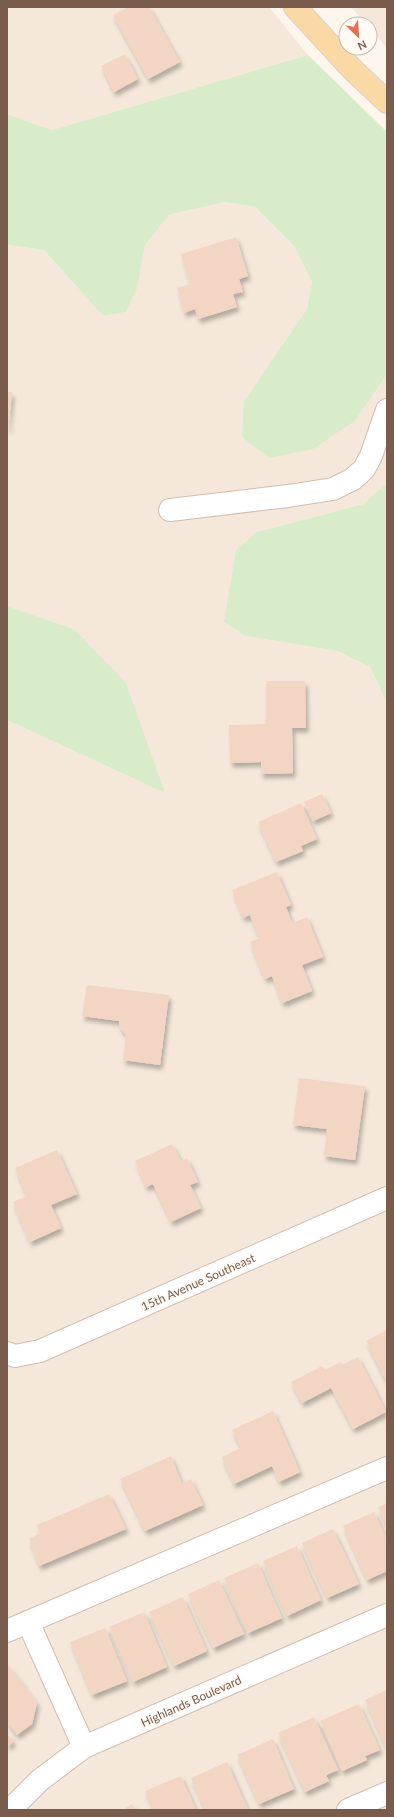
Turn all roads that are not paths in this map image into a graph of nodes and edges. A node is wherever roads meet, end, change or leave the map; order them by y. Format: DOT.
graph roads {
  1 [pos="295,7"];
  2 [pos="387,102"];
  3 [pos="387,410"];
  4 [pos="170,510"];
  5 [pos="387,1198"];
  6 [pos="7,1354"];
  7 [pos="387,1468"];
  8 [pos="387,1615"];
  9 [pos="28,1622"];
  10 [pos="7,1632"];
  11 [pos="84,1747"];
  12 [pos="387,1793"];
  13 [pos="10,1810"];
  14 [pos="348,1810"];
  1 -- 2 [label="main road"];
  3 -- 4 [label="street"];
  5 -- 6 [label="street, 15th Avenue Southeast"];
  7 -- 9 [label="street"];
  8 -- 11 [label="street, Highlands Boulevard"];
  9 -- 10 [label="street"];
  9 -- 11 [label="street"];
  11 -- 13 [label="street, Highlands Boulevard"];
  12 -- 14 [label="street"];
}
